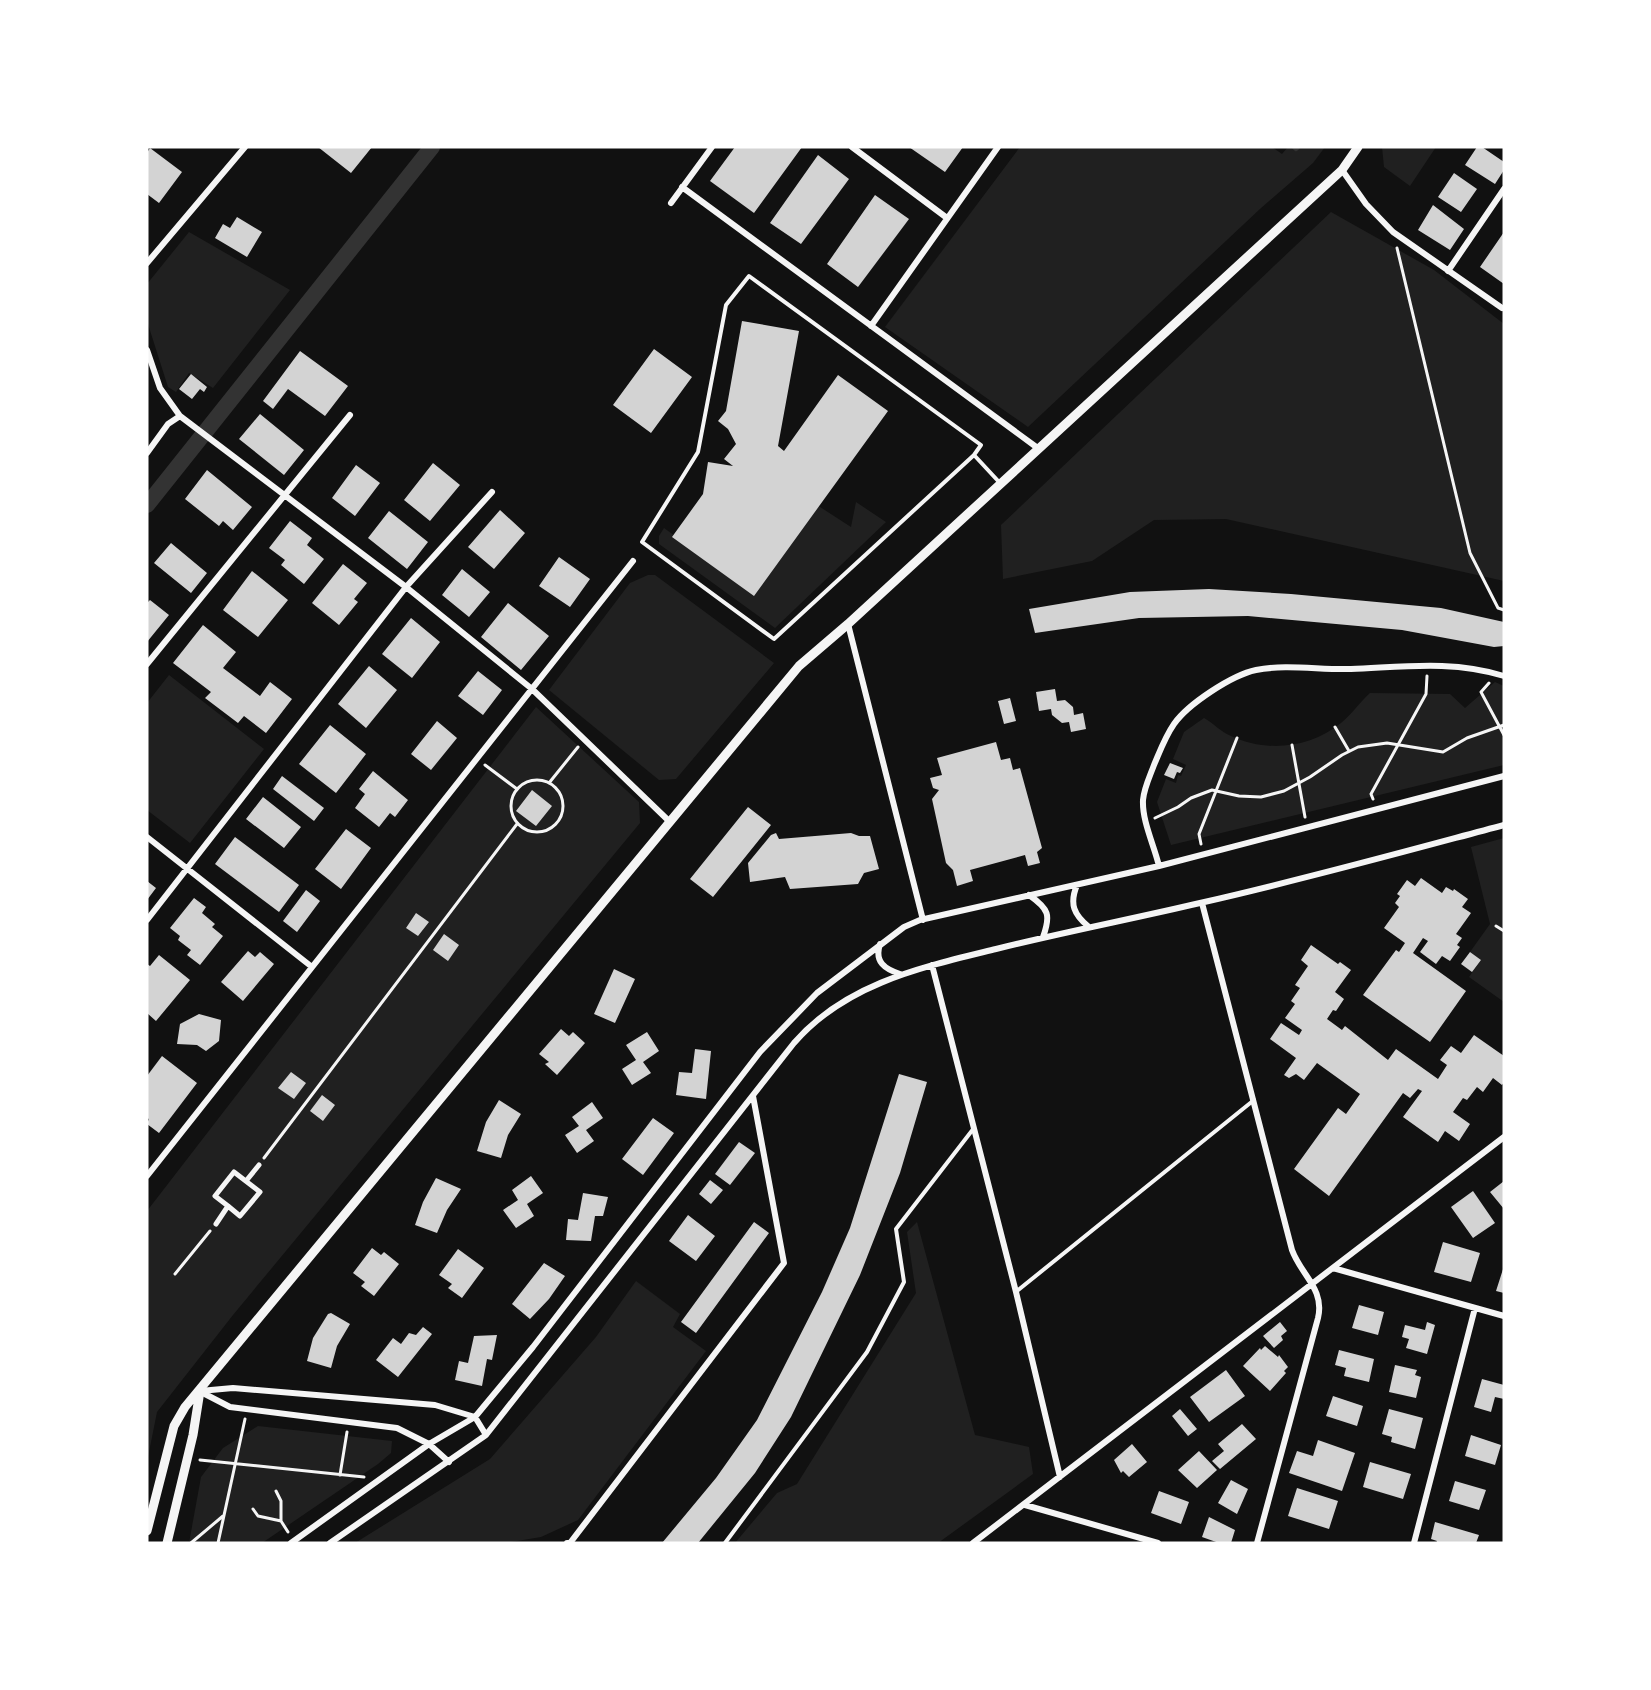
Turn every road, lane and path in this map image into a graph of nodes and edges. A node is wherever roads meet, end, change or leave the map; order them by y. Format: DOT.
graph roads {
  1 [pos="245,147"];
  2 [pos="712,147"];
  3 [pos="852,147"];
  4 [pos="998,147"];
  5 [pos="1358,147"];
  6 [pos="1342,170"];
  7 [pos="682,187"];
  8 [pos="1504,189"];
  9 [pos="671,203"];
  10 [pos="947,218"];
  11 [pos="1393,231"];
  12 [pos="147,263"];
  13 [pos="1448,271"];
  14 [pos="1503,308"];
  15 [pos="871,326"];
  16 [pos="147,350"];
  17 [pos="350,415"];
  18 [pos="180,416"];
  19 [pos="1039,448"];
  20 [pos="147,453"];
  21 [pos="974,455"];
  22 [pos="1001,483"];
  23 [pos="492,492"];
  24 [pos="284,495"];
  25 [pos="633,561"];
  26 [pos="406,587"];
  27 [pos="1504,610"];
  28 [pos="848,624"];
  29 [pos="147,664"];
  30 [pos="1427,665"];
  31 [pos="1501,675"];
  32 [pos="532,689"];
  33 [pos="1504,725"];
  34 [pos="1499,726"];
  35 [pos="1335,727"];
  36 [pos="1504,735"];
  37 [pos="1237,738"];
  38 [pos="584,740"];
  39 [pos="1293,745"];
  40 [pos="1398,745"];
  41 [pos="1349,751"];
  42 [pos="477,758"];
  43 [pos="1504,776"];
  44 [pos="1497,778"];
  45 [pos="1299,782"];
  46 [pos="1504,782"];
  47 [pos="549,783"];
  48 [pos="517,789"];
  49 [pos="1216,791"];
  50 [pos="1375,810"];
  51 [pos="1146,821"];
  52 [pos="670,822"];
  53 [pos="517,824"];
  54 [pos="1504,825"];
  55 [pos="1307,827"];
  56 [pos="147,837"];
  57 [pos="1203,854"];
  58 [pos="1159,866"];
  59 [pos="187,868"];
  60 [pos="1077,885"];
  61 [pos="1029,896"];
  62 [pos="1202,903"];
  63 [pos="147,920"];
  64 [pos="923,920"];
  65 [pos="1496,926"];
  66 [pos="1089,927"];
  67 [pos="1504,931"];
  68 [pos="1043,937"];
  69 [pos="880,944"];
  70 [pos="932,965"];
  71 [pos="312,967"];
  72 [pos="900,974"];
  73 [pos="753,1096"];
  74 [pos="1254,1100"];
  75 [pos="974,1127"];
  76 [pos="1504,1137"];
  77 [pos="259,1165"];
  78 [pos="147,1176"];
  79 [pos="246,1181"];
  80 [pos="228,1206"];
  81 [pos="216,1224"];
  82 [pos="1333,1268"];
  83 [pos="175,1274"];
  84 [pos="1312,1284"];
  85 [pos="1016,1292"];
  86 [pos="1475,1308"];
  87 [pos="1504,1316"];
  88 [pos="200,1391"];
  89 [pos="247,1409"];
  90 [pos="475,1417"];
  91 [pos="348,1422"];
  92 [pos="486,1435"];
  93 [pos="429,1444"];
  94 [pos="187,1458"];
  95 [pos="449,1462"];
  96 [pos="235,1464"];
  97 [pos="340,1474"];
  98 [pos="1060,1478"];
  99 [pos="381,1479"];
  100 [pos="276,1491"];
  101 [pos="1025,1505"];
  102 [pos="254,1509"];
  103 [pos="224,1515"];
  104 [pos="147,1531"];
  105 [pos="167,1543"];
  106 [pos="191,1543"];
  107 [pos="218,1543"];
  108 [pos="291,1543"];
  109 [pos="330,1543"];
  110 [pos="567,1543"];
  111 [pos="725,1543"];
  112 [pos="972,1543"];
  113 [pos="1158,1543"];
  114 [pos="1257,1543"];
  115 [pos="1414,1543"];
  1 -- 12 [label="street"];
  2 -- 7 [label="street"];
  3 -- 10 [label="street"];
  4 -- 10 [label="street"];
  5 -- 6 [label="street"];
  6 -- 11 [label="street"];
  6 -- 19 [label="street"];
  7 -- 9 [label="street"];
  7 -- 15 [label="street"];
  8 -- 13 [label="street"];
  10 -- 15 [label="street"];
  11 -- 13 [label="street"];
  11 -- 27 [label="path"];
  13 -- 14 [label="street"];
  15 -- 19 [label="street"];
  16 -- 18 [label="street"];
  17 -- 24 [label="street"];
  18 -- 20 [label="street"];
  18 -- 24 [label="street"];
  19 -- 22 [label="street"];
  21 -- 21 [label="lane"];
  21 -- 22 [label="lane"];
  22 -- 28 [label="street"];
  23 -- 26 [label="street"];
  24 -- 26 [label="street"];
  24 -- 29 [label="street"];
  25 -- 32 [label="street"];
  26 -- 32 [label="street"];
  26 -- 59 [label="street"];
  28 -- 52 [label="street"];
  28 -- 64 [label="street"];
  30 -- 31 [label="street"];
  30 -- 40 [label="path"];
  30 -- 51 [label="street"];
  31 -- 34 [label="path"];
  32 -- 38 [label="street"];
  32 -- 42 [label="street"];
  33 -- 34 [label="path"];
  34 -- 36 [label="path"];
  34 -- 40 [label="path"];
  35 -- 41 [label="path"];
  37 -- 49 [label="path"];
  38 -- 47 [label="path"];
  38 -- 52 [label="street"];
  39 -- 45 [label="path"];
  40 -- 41 [label="path"];
  40 -- 50 [label="path"];
  41 -- 45 [label="path"];
  42 -- 48 [label="path"];
  42 -- 71 [label="street"];
  43 -- 44 [label="street"];
  44 -- 46 [label="street"];
  44 -- 50 [label="street"];
  45 -- 49 [label="path"];
  45 -- 55 [label="path"];
  47 -- 48 [label="path"];
  47 -- 53 [label="path"];
  48 -- 53 [label="path"];
  49 -- 51 [label="path"];
  49 -- 57 [label="path"];
  50 -- 55 [label="street"];
  51 -- 58 [label="street"];
  52 -- 88 [label="street"];
  53 -- 77 [label="path"];
  54 -- 62 [label="street"];
  55 -- 57 [label="street"];
  56 -- 59 [label="street"];
  57 -- 58 [label="street"];
  58 -- 60 [label="street"];
  59 -- 63 [label="street"];
  59 -- 71 [label="street"];
  60 -- 61 [label="street"];
  60 -- 66 [label="street"];
  61 -- 64 [label="street"];
  61 -- 68 [label="street"];
  62 -- 66 [label="street"];
  62 -- 74 [label="street"];
  64 -- 69 [label="street"];
  65 -- 67 [label="path"];
  66 -- 68 [label="street"];
  68 -- 70 [label="street"];
  69 -- 72 [label="street"];
  69 -- 90 [label="street"];
  70 -- 72 [label="street"];
  70 -- 75 [label="street"];
  71 -- 78 [label="street"];
  72 -- 73 [label="street"];
  73 -- 92 [label="street"];
  73 -- 110 [label="street"];
  74 -- 84 [label="street"];
  74 -- 85 [label="lane"];
  75 -- 85 [label="street"];
  75 -- 111 [label="lane"];
  76 -- 82 [label="street"];
  77 -- 79 [label="street"];
  79 -- 80 [label="street"];
  79 -- 80 [label="street"];
  80 -- 81 [label="street"];
  81 -- 83 [label="path"];
  82 -- 84 [label="street"];
  82 -- 86 [label="street"];
  84 -- 98 [label="street"];
  84 -- 114 [label="street"];
  85 -- 98 [label="street"];
  86 -- 87 [label="street"];
  86 -- 115 [label="street"];
  88 -- 89 [label="street"];
  88 -- 90 [label="street"];
  88 -- 94 [label="street"];
  88 -- 104 [label="street"];
  89 -- 91 [label="street"];
  89 -- 96 [label="path"];
  90 -- 92 [label="street"];
  90 -- 93 [label="street"];
  91 -- 93 [label="street"];
  91 -- 97 [label="path"];
  92 -- 95 [label="street"];
  93 -- 95 [label="street"];
  93 -- 99 [label="street"];
  94 -- 96 [label="path"];
  94 -- 105 [label="street"];
  95 -- 109 [label="street"];
  96 -- 97 [label="path"];
  96 -- 103 [label="path"];
  97 -- 99 [label="path"];
  98 -- 101 [label="street"];
  99 -- 108 [label="street"];
  100 -- 102 [label="path"];
  101 -- 112 [label="street"];
  101 -- 113 [label="street"];
  103 -- 106 [label="path"];
  103 -- 107 [label="path"];
}
